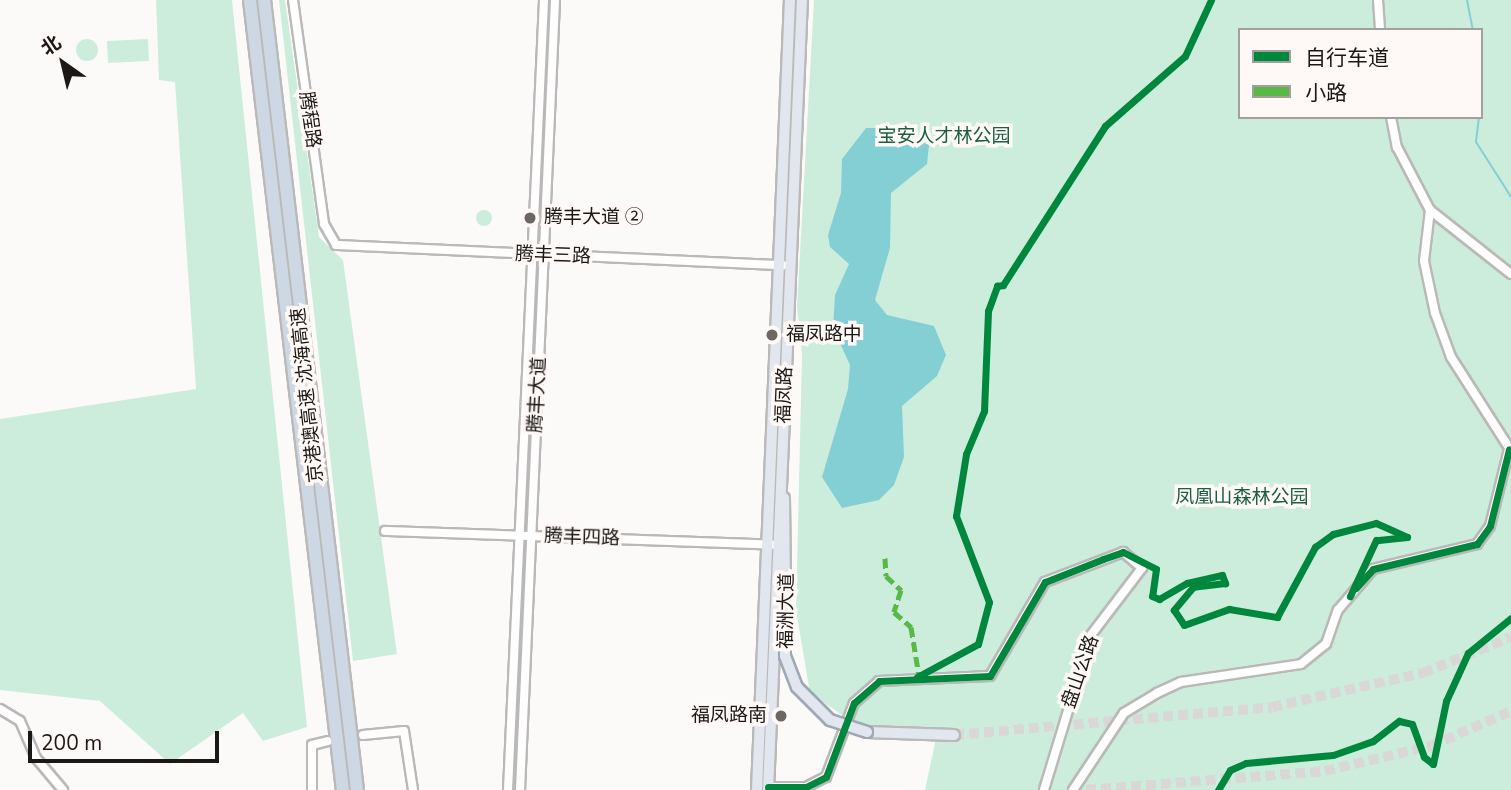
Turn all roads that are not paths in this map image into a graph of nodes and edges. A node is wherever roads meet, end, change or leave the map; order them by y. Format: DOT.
graph roads {
  1 [pos="250,0"];
  2 [pos="264,0"];
  3 [pos="293,0"];
  4 [pos="544,0"];
  5 [pos="555,0"];
  6 [pos="790,0"];
  7 [pos="802,0"];
  8 [pos="1378,0"];
  9 [pos="1380,28"];
  10 [pos="1391,119"];
  11 [pos="1430,210"];
  12 [pos="329,240"];
  13 [pos="533,255"];
  14 [pos="544,255"];
  15 [pos="779,265"];
  16 [pos="790,265"];
  17 [pos="1511,274"];
  18 [pos="774,374"];
  19 [pos="786,375"];
  20 [pos="1510,450"];
  21 [pos="781,488"];
  22 [pos="385,531"];
  23 [pos="520,536"];
  24 [pos="531,536"];
  25 [pos="767,545"];
  26 [pos="779,545"];
  27 [pos="0,709"];
  28 [pos="363,735"];
  29 [pos="954,735"];
  30 [pos="328,741"];
  31 [pos="768,788"];
  32 [pos="794,788"];
  33 [pos="63,790"];
  34 [pos="312,790"];
  35 [pos="343,790"];
  36 [pos="357,790"];
  37 [pos="413,790"];
  38 [pos="508,790"];
  39 [pos="520,790"];
  40 [pos="757,790"];
  41 [pos="1044,790"];
  42 [pos="1073,790"];
  1 -- 35 [label="highway, 京港澳高速 沈海高速"];
  2 -- 36 [label="highway, 京港澳高速 沈海高速"];
  3 -- 12 [label="street, 腾程路"];
  4 -- 13 [label="street, 腾丰大道"];
  5 -- 14 [label="street, 腾丰大道"];
  6 -- 15 [label="main road, 福凤路"];
  7 -- 16 [label="main road, 福凤路"];
  8 -- 9 [label="street"];
  10 -- 11 [label="street"];
  11 -- 17 [label="street"];
  11 -- 20 [label="street"];
  12 -- 13 [label="street, 腾丰三路"];
  13 -- 14 [label="street, 腾丰三路"];
  13 -- 23 [label="street, 腾丰大道"];
  14 -- 15 [label="street, 腾丰三路"];
  14 -- 24 [label="street, 腾丰大道"];
  15 -- 16 [label="street, 腾丰三路"];
  15 -- 18 [label="main road, 福凤路"];
  16 -- 19 [label="main road, 福凤路"];
  18 -- 19 [label="main road"];
  18 -- 25 [label="main road, 福凤路"];
  19 -- 21 [label="main road, 福凤路"];
  20 -- 42 [label="street"];
  21 -- 26 [label="main road, 福凤路"];
  21 -- 29 [label="main road, 福洲大道, bridge"];
  22 -- 23 [label="street, 腾丰四路"];
  23 -- 24 [label="street, 腾丰四路"];
  23 -- 38 [label="street, 腾丰大道"];
  24 -- 25 [label="street, 腾丰四路"];
  24 -- 39 [label="street, 腾丰大道"];
  25 -- 26 [label="street, 腾丰四路"];
  25 -- 40 [label="main road, 福凤路"];
  26 -- 31 [label="main road, 福凤路"];
  27 -- 33 [label="street"];
  28 -- 37 [label="street"];
  30 -- 34 [label="street"];
  31 -- 32 [label="street, 盘山公路"];
  32 -- 41 [label="street, 盘山公路"];
}
